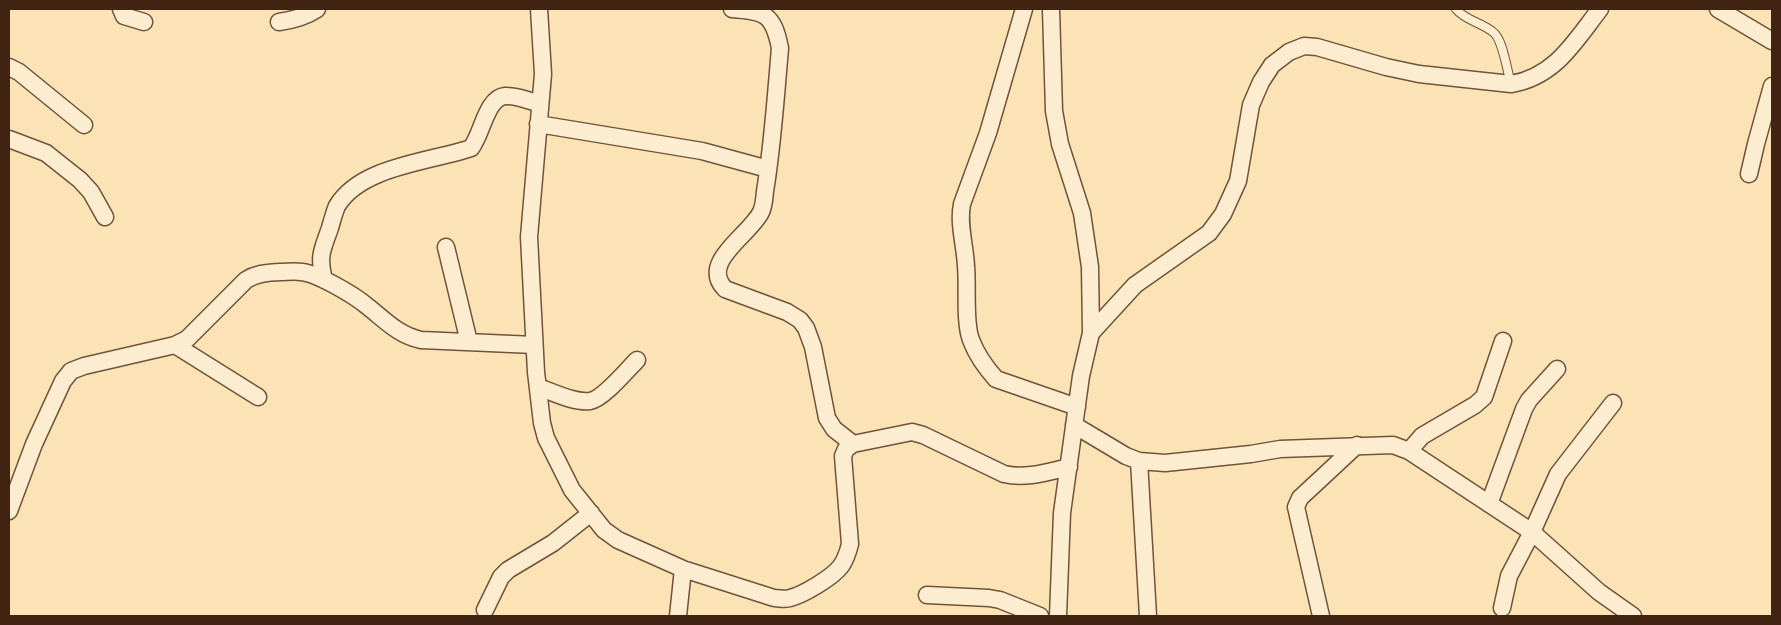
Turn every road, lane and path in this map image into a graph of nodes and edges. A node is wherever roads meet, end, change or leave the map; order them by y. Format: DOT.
graph roads {
  1 [pos="121,9"];
  2 [pos="317,9"];
  3 [pos="539,9"];
  4 [pos="732,9"];
  5 [pos="1024,9"];
  6 [pos="1051,9"];
  7 [pos="1456,9"];
  8 [pos="1600,9"];
  9 [pos="1718,9"];
  10 [pos="144,22"];
  11 [pos="280,22"];
  12 [pos="1772,41"];
  13 [pos="9,66"];
  14 [pos="1511,84"];
  15 [pos="1772,86"];
  16 [pos="540,104"];
  17 [pos="538,124"];
  18 [pos="84,125"];
  19 [pos="9,139"];
  20 [pos="768,169"];
  21 [pos="1749,174"];
  22 [pos="106,217"];
  23 [pos="446,247"];
  24 [pos="324,280"];
  25 [pos="1091,333"];
  26 [pos="1503,341"];
  27 [pos="469,342"];
  28 [pos="175,345"];
  29 [pos="534,345"];
  30 [pos="637,360"];
  31 [pos="1557,369"];
  32 [pos="538,387"];
  33 [pos="258,397"];
  34 [pos="1613,403"];
  35 [pos="1077,407"];
  36 [pos="1074,425"];
  37 [pos="853,444"];
  38 [pos="1357,445"];
  39 [pos="1409,451"];
  40 [pos="1139,460"];
  41 [pos="1069,467"];
  42 [pos="1489,504"];
  43 [pos="9,511"];
  44 [pos="591,513"];
  45 [pos="1532,532"];
  46 [pos="683,568"];
  47 [pos="927,595"];
  48 [pos="1502,608"];
  49 [pos="486,610"];
  50 [pos="678,616"];
  51 [pos="1040,616"];
  52 [pos="1058,616"];
  53 [pos="1148,616"];
  54 [pos="1321,616"];
  55 [pos="1633,616"];
  1 -- 10 [label="street"];
  2 -- 11 [label="street"];
  3 -- 16 [label="street"];
  4 -- 20 [label="street"];
  5 -- 35 [label="street"];
  6 -- 25 [label="street"];
  7 -- 14 [label="lane"];
  8 -- 14 [label="street"];
  9 -- 12 [label="street"];
  13 -- 18 [label="street"];
  14 -- 25 [label="street"];
  15 -- 21 [label="street"];
  16 -- 17 [label="street"];
  16 -- 24 [label="street"];
  17 -- 20 [label="street"];
  17 -- 29 [label="street"];
  19 -- 22 [label="street"];
  20 -- 37 [label="street"];
  23 -- 27 [label="street"];
  24 -- 27 [label="street"];
  24 -- 28 [label="street"];
  25 -- 35 [label="street"];
  26 -- 39 [label="street"];
  27 -- 29 [label="street"];
  28 -- 33 [label="street"];
  28 -- 43 [label="street"];
  29 -- 32 [label="street"];
  30 -- 32 [label="street"];
  31 -- 42 [label="street"];
  32 -- 44 [label="street"];
  34 -- 45 [label="street"];
  35 -- 36 [label="street"];
  36 -- 40 [label="street"];
  36 -- 41 [label="street"];
  37 -- 41 [label="street"];
  37 -- 46 [label="street"];
  38 -- 39 [label="street"];
  38 -- 40 [label="street"];
  38 -- 54 [label="street"];
  39 -- 42 [label="street"];
  40 -- 53 [label="street"];
  41 -- 52 [label="street"];
  42 -- 45 [label="street"];
  44 -- 46 [label="street"];
  44 -- 49 [label="street"];
  45 -- 48 [label="street"];
  45 -- 55 [label="street"];
  46 -- 50 [label="street"];
  47 -- 51 [label="street"];
}
